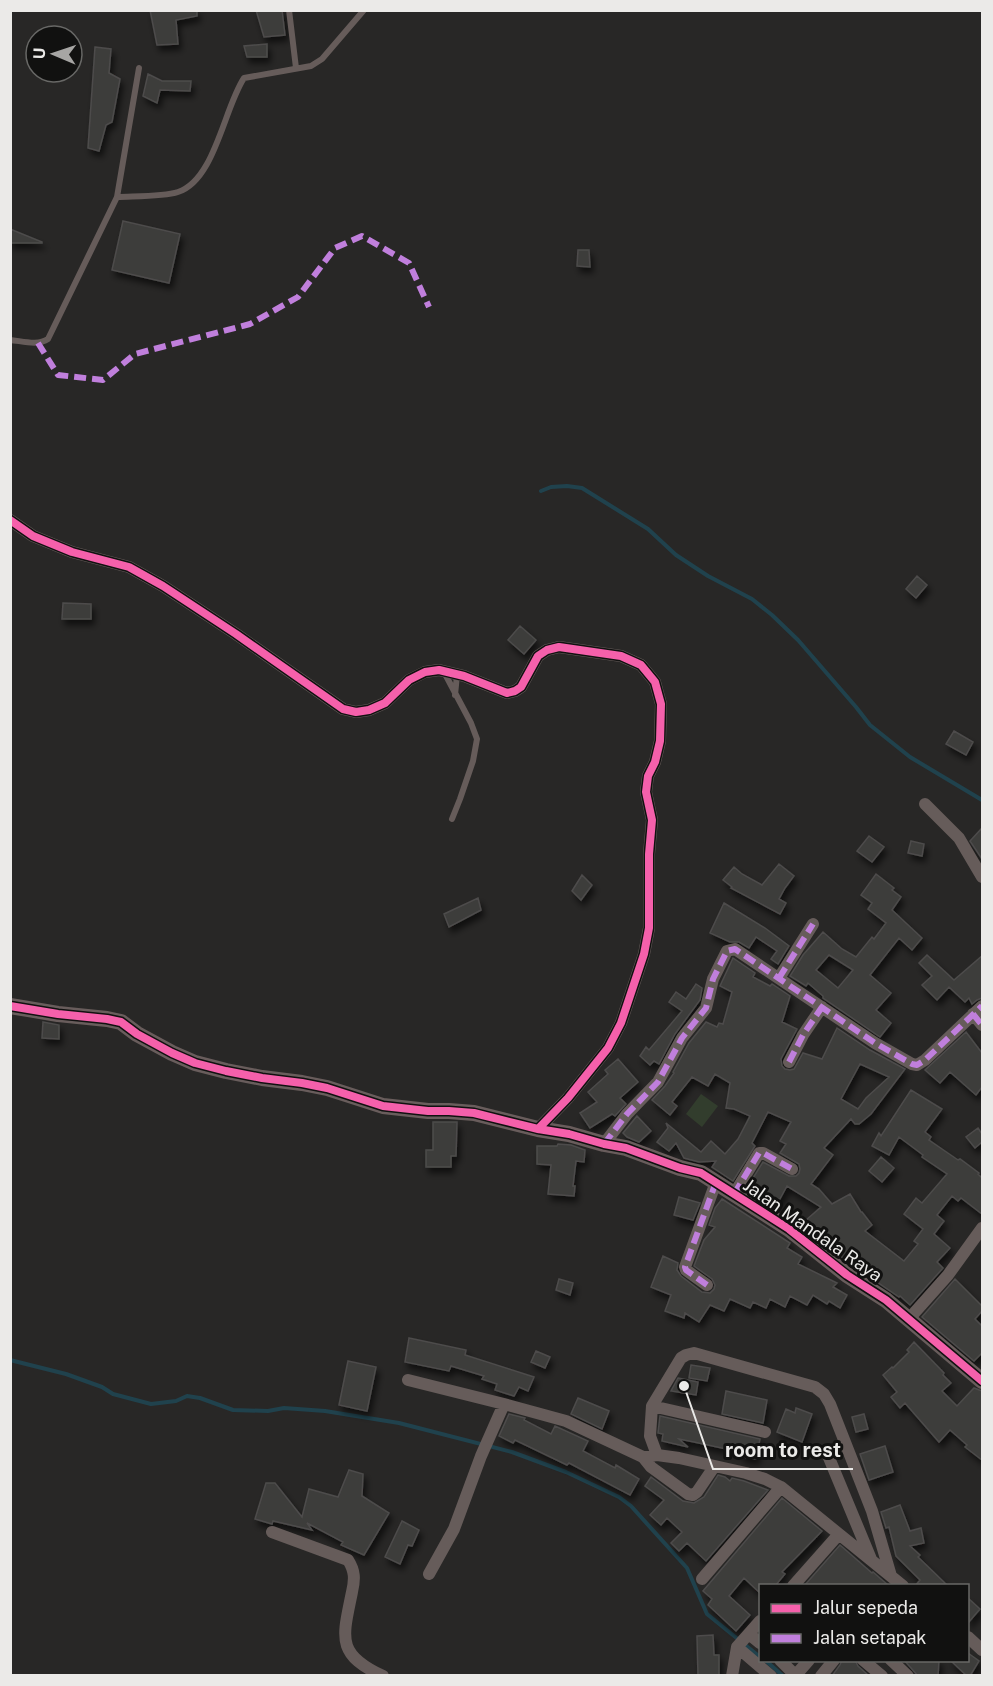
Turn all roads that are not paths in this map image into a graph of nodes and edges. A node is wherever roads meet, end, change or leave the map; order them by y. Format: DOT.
graph roads {
  1 [pos="289,10"];
  2 [pos="364,10"];
  3 [pos="139,68"];
  4 [pos="296,68"];
  5 [pos="117,197"];
  6 [pos="10,340"];
  7 [pos="12,524"];
  8 [pos="443,672"];
  9 [pos="457,675"];
  10 [pos="455,696"];
  11 [pos="925,804"];
  12 [pos="452,819"];
  13 [pos="982,877"];
  14 [pos="813,924"];
  15 [pos="778,978"];
  16 [pos="10,1006"];
  17 [pos="822,1007"];
  18 [pos="978,1010"];
  19 [pos="982,1025"];
  20 [pos="789,1062"];
  21 [pos="538,1129"];
  22 [pos="604,1144"];
  23 [pos="792,1169"];
  24 [pos="716,1182"];
  25 [pos="734,1194"];
  26 [pos="982,1228"];
  27 [pos="707,1285"];
  28 [pos="909,1320"];
  29 [pos="408,1380"];
  30 [pos="982,1381"];
  31 [pos="504,1404"];
  32 [pos="652,1406"];
  33 [pos="765,1432"];
  34 [pos="827,1453"];
  35 [pos="657,1455"];
  36 [pos="643,1457"];
  37 [pos="714,1467"];
  38 [pos="781,1487"];
  39 [pos="272,1532"];
  40 [pos="839,1534"];
  41 [pos="871,1560"];
  42 [pos="429,1574"];
  43 [pos="891,1576"];
  44 [pos="702,1579"];
  45 [pos="795,1584"];
  46 [pos="901,1584"];
  47 [pos="759,1622"];
  48 [pos="750,1634"];
  49 [pos="969,1639"];
  50 [pos="759,1643"];
  51 [pos="737,1647"];
  52 [pos="982,1650"];
  53 [pos="782,1662"];
  54 [pos="807,1662"];
  55 [pos="832,1662"];
  56 [pos="865,1662"];
  57 [pos="893,1662"];
  58 [pos="796,1675"];
  59 [pos="383,1676"];
  60 [pos="732,1676"];
  61 [pos="771,1676"];
  62 [pos="821,1676"];
  63 [pos="882,1676"];
  64 [pos="908,1676"];
  1 -- 4 [label="lane"];
  2 -- 4 [label="lane"];
  3 -- 5 [label="lane"];
  4 -- 5 [label="lane"];
  5 -- 6 [label="lane"];
  7 -- 8 [label="street"];
  8 -- 9 [label="street"];
  8 -- 10 [label="lane"];
  9 -- 10 [label="lane"];
  9 -- 21 [label="street"];
  10 -- 12 [label="lane"];
  11 -- 13 [label="street"];
  14 -- 15 [label="street"];
  15 -- 17 [label="street"];
  15 -- 22 [label="street"];
  16 -- 21 [label="street, Jalan Mandala Raya"];
  17 -- 18 [label="street"];
  17 -- 20 [label="street"];
  18 -- 19 [label="street"];
  21 -- 22 [label="street, Jalan Mandala Raya"];
  22 -- 24 [label="street, Jalan Mandala Raya"];
  23 -- 25 [label="street"];
  24 -- 25 [label="street, Jalan Mandala Raya"];
  24 -- 27 [label="street"];
  25 -- 28 [label="street, Jalan Mandala Raya"];
  26 -- 28 [label="street"];
  28 -- 30 [label="street, Jalan Mandala Raya"];
  29 -- 31 [label="street"];
  31 -- 36 [label="street"];
  31 -- 42 [label="street"];
  32 -- 33 [label="street"];
  32 -- 35 [label="street"];
  32 -- 43 [label="street"];
  34 -- 41 [label="street"];
  35 -- 36 [label="street"];
  35 -- 37 [label="street"];
  36 -- 37 [label="street"];
  37 -- 38 [label="street"];
  38 -- 40 [label="street"];
  38 -- 44 [label="street"];
  39 -- 59 [label="street"];
  40 -- 41 [label="street"];
  40 -- 45 [label="street"];
  41 -- 43 [label="street"];
  43 -- 46 [label="street"];
  47 -- 48 [label="street"];
  48 -- 50 [label="street"];
  48 -- 51 [label="street"];
  49 -- 52 [label="street"];
  51 -- 60 [label="street"];
  51 -- 61 [label="street"];
  53 -- 58 [label="street"];
  54 -- 58 [label="street"];
  55 -- 62 [label="street"];
  56 -- 63 [label="street"];
  57 -- 64 [label="street"];
}
